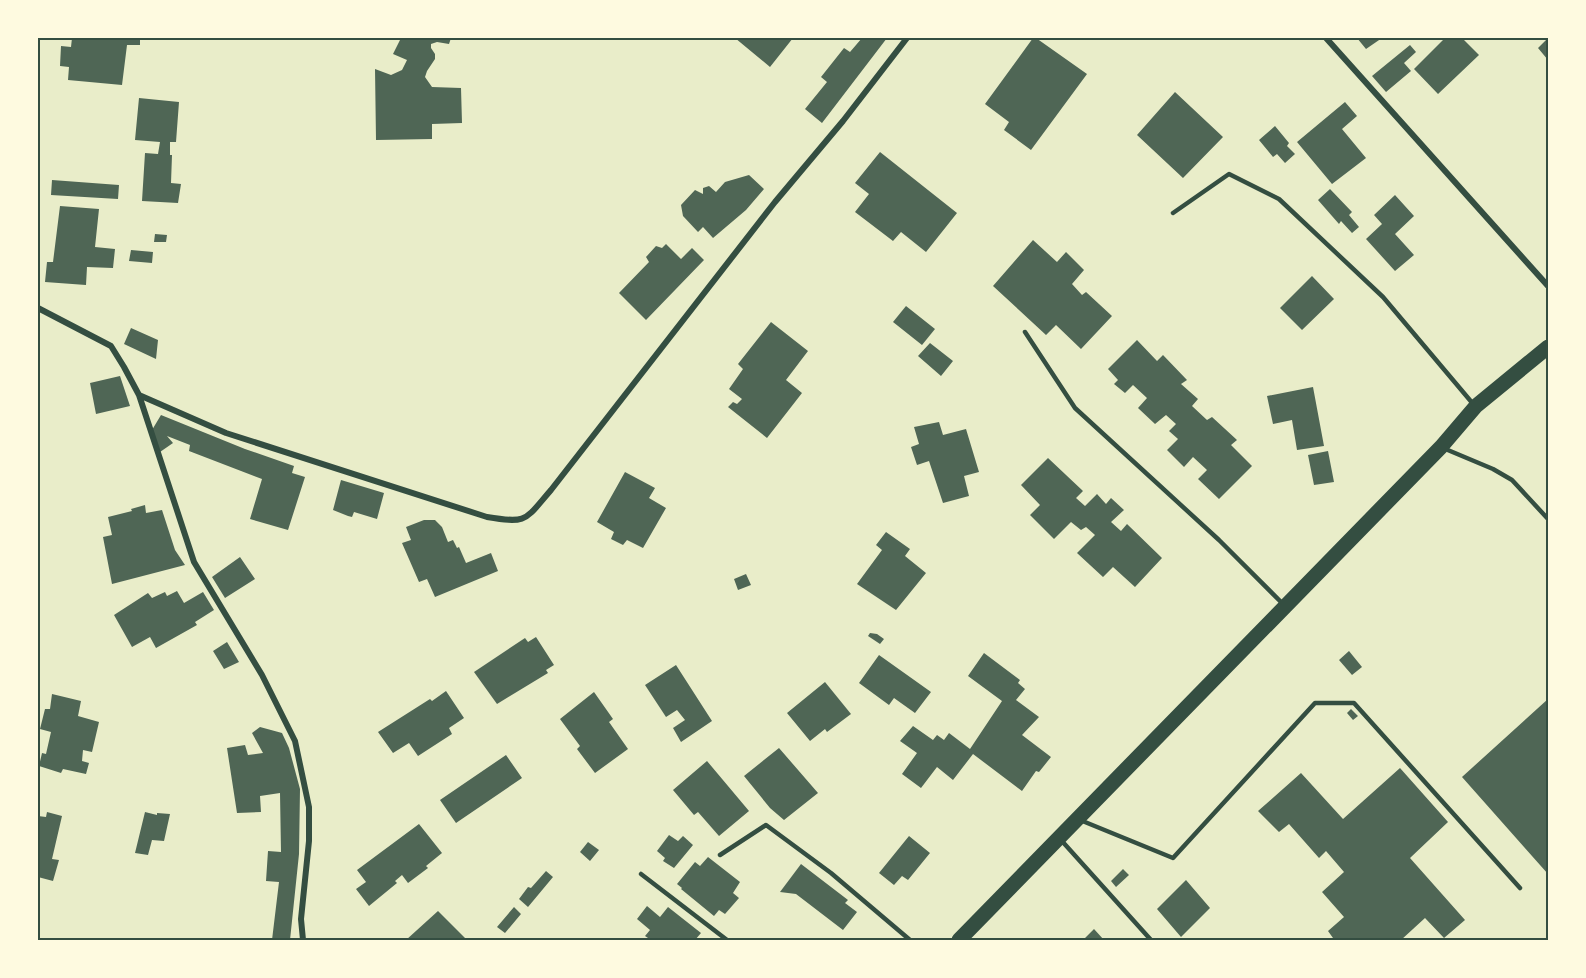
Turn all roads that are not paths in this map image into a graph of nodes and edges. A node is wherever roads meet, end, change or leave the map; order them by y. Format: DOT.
graph roads {
  1 [pos="907,38"];
  2 [pos="1326,38"];
  3 [pos="1173,213"];
  4 [pos="1548,286"];
  5 [pos="38,308"];
  6 [pos="1025,332"];
  7 [pos="1548,346"];
  8 [pos="139,395"];
  9 [pos="1476,406"];
  10 [pos="1441,447"];
  11 [pos="1548,519"];
  12 [pos="1285,606"];
  13 [pos="1077,819"];
  14 [pos="1059,838"];
  15 [pos="720,855"];
  16 [pos="641,874"];
  17 [pos="1520,888"];
  18 [pos="303,940"];
  19 [pos="727,940"];
  20 [pos="910,940"];
  21 [pos="959,940"];
  22 [pos="1151,940"];
  1 -- 8 [label="street"];
  2 -- 4 [label="street"];
  3 -- 9 [label="lane"];
  5 -- 8 [label="street"];
  6 -- 12 [label="lane"];
  7 -- 9 [label="main road"];
  8 -- 18 [label="street"];
  9 -- 10 [label="main road"];
  10 -- 11 [label="lane"];
  10 -- 12 [label="main road"];
  12 -- 13 [label="main road"];
  13 -- 14 [label="main road"];
  13 -- 17 [label="lane"];
  14 -- 21 [label="main road"];
  14 -- 22 [label="lane"];
  15 -- 20 [label="lane"];
  16 -- 19 [label="lane"];
}
